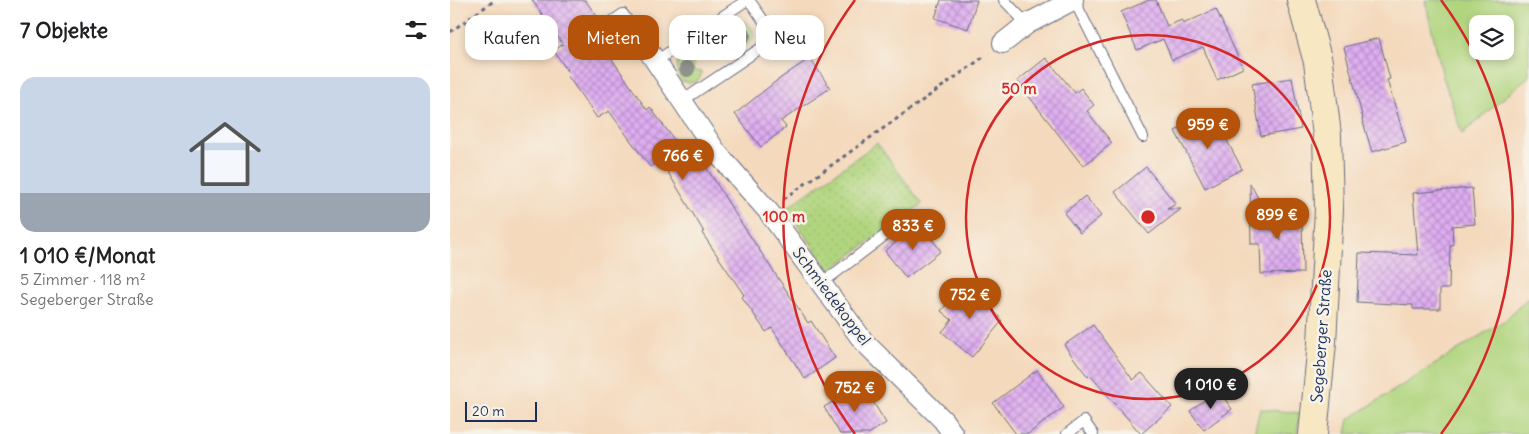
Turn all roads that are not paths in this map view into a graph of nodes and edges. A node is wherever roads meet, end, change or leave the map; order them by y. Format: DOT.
graph roads {
  1 [pos="748,0"];
  2 [pos="1004,0"];
  3 [pos="1074,0"];
  4 [pos="1301,0"];
  5 [pos="1027,24"];
  6 [pos="1003,43"];
  7 [pos="659,53"];
  8 [pos="655,60"];
  9 [pos="682,101"];
  10 [pos="1144,137"];
  11 [pos="900,224"];
  12 [pos="822,283"];
  13 [pos="953,434"];
  14 [pos="1067,434"];
  15 [pos="1093,434"];
  16 [pos="1313,434"];
  1 -- 7 [label="lane"];
  1 -- 9 [label="lane"];
  2 -- 5 [label="lane"];
  3 -- 5 [label="street"];
  3 -- 10 [label="lane"];
  4 -- 16 [label="main road, Segeberger Straße"];
  5 -- 6 [label="street"];
  8 -- 9 [label="street, Schmiedekoppel"];
  9 -- 12 [label="street, Schmiedekoppel"];
  11 -- 12 [label="lane"];
  12 -- 13 [label="street, Schmiedekoppel"];
  14 -- 15 [label="lane"];
}
